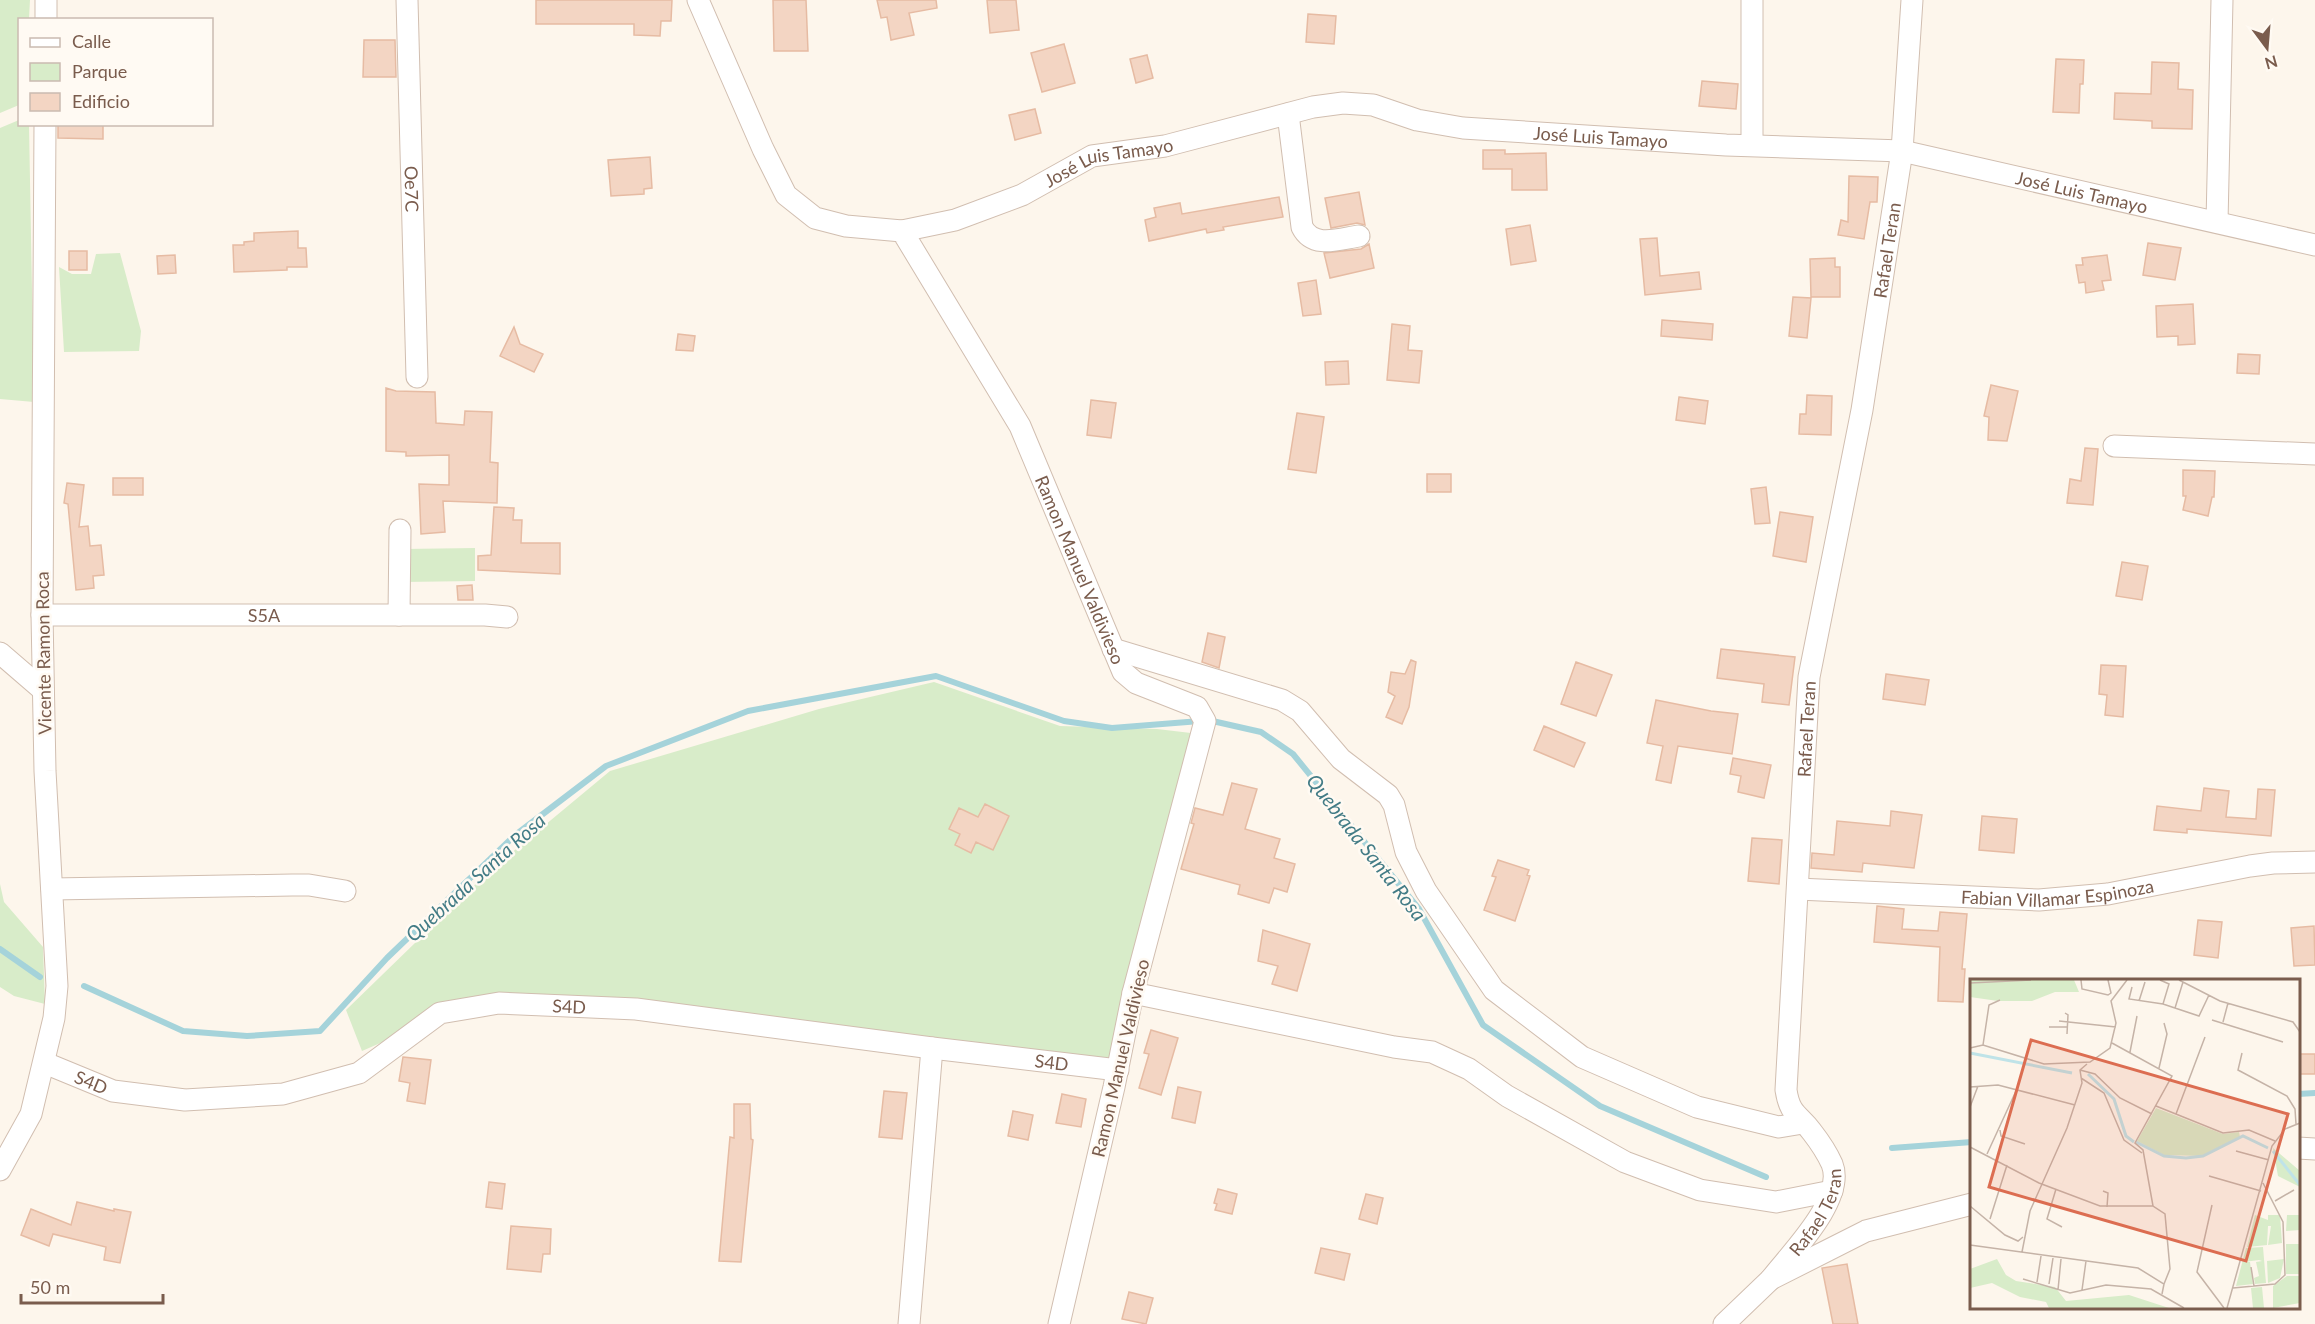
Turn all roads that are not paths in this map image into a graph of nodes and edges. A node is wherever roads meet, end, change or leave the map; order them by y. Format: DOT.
graph roads {
  1 [pos="46,0"];
  2 [pos="407,0"];
  3 [pos="698,0"];
  4 [pos="1752,0"];
  5 [pos="1912,0"];
  6 [pos="2222,0"];
  7 [pos="46,18"];
  8 [pos="1288,114"];
  9 [pos="45,126"];
  10 [pos="1752,146"];
  11 [pos="1902,151"];
  12 [pos="2217,222"];
  13 [pos="902,231"];
  14 [pos="1359,236"];
  15 [pos="2315,245"];
  16 [pos="417,377"];
  17 [pos="2114,446"];
  18 [pos="2315,454"];
  19 [pos="400,530"];
  20 [pos="42,615"];
  21 [pos="399,615"];
  22 [pos="507,617"];
  23 [pos="1113,649"];
  24 [pos="0,653"];
  25 [pos="43,690"];
  26 [pos="2315,862"];
  27 [pos="52,889"];
  28 [pos="1798,889"];
  29 [pos="345,891"];
  30 [pos="1133,993"];
  31 [pos="932,1048"];
  32 [pos="45,1063"];
  33 [pos="1118,1070"];
  34 [pos="1803,1122"];
  35 [pos="0,1170"];
  36 [pos="1832,1191"];
  37 [pos="1970,1204"];
  38 [pos="1771,1279"];
  39 [pos="909,1324"];
  40 [pos="1059,1324"];
  41 [pos="1724,1324"];
  1 -- 7 [label="street"];
  2 -- 16 [label="street, Oe7C"];
  3 -- 13 [label="street"];
  4 -- 10 [label="street"];
  5 -- 11 [label="street, Rafael Teran"];
  6 -- 12 [label="street"];
  8 -- 10 [label="street, José Luis Tamayo"];
  8 -- 13 [label="street, José Luis Tamayo"];
  8 -- 14 [label="street"];
  9 -- 20 [label="street, Vicente Ramon Roca"];
  10 -- 11 [label="street, José Luis Tamayo"];
  11 -- 12 [label="street, José Luis Tamayo"];
  11 -- 28 [label="street, Rafael Teran"];
  12 -- 15 [label="street, José Luis Tamayo"];
  13 -- 23 [label="street, Ramon Manuel Valdivieso"];
  17 -- 18 [label="street"];
  19 -- 21 [label="street"];
  20 -- 21 [label="street, S5A"];
  20 -- 25 [label="street, Vicente Ramon Roca"];
  21 -- 22 [label="street, S5A"];
  23 -- 30 [label="street, Ramon Manuel Valdivieso"];
  23 -- 34 [label="street"];
  24 -- 25 [label="street"];
  25 -- 27 [label="street, Vicente Ramon Roca"];
  26 -- 28 [label="street, Fabian Villamar Espinoza"];
  27 -- 29 [label="street"];
  27 -- 32 [label="street, Vicente Ramon Roca"];
  28 -- 34 [label="street, Rafael Teran"];
  30 -- 33 [label="street, Ramon Manuel Valdivieso"];
  30 -- 36 [label="street"];
  31 -- 32 [label="street, S4D"];
  31 -- 33 [label="street, S4D"];
  31 -- 39 [label="street"];
  32 -- 35 [label="street, Vicente Ramon Roca"];
  33 -- 40 [label="street, Ramon Manuel Valdivieso"];
  34 -- 36 [label="street, Rafael Teran"];
  36 -- 38 [label="street, Rafael Teran"];
  37 -- 38 [label="street"];
  38 -- 41 [label="street"];
}
